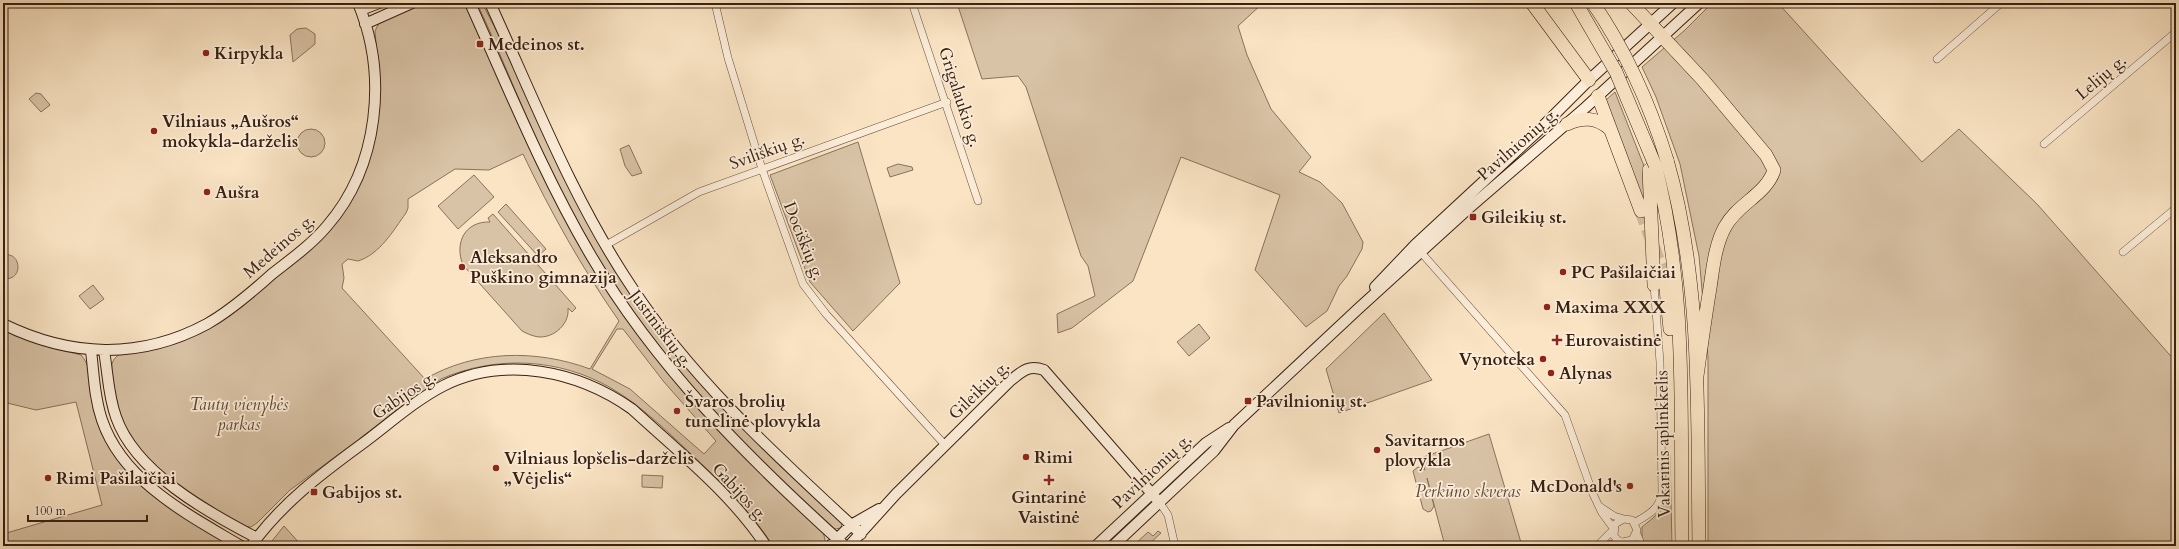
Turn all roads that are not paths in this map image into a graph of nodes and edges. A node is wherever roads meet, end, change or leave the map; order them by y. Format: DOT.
graph roads {
  1 [pos="379,3"];
  2 [pos="412,3"];
  3 [pos="470,3"];
  4 [pos="490,3"];
  5 [pos="715,3"];
  6 [pos="912,3"];
  7 [pos="1532,3"];
  8 [pos="1576,3"];
  9 [pos="1593,3"];
  10 [pos="1631,3"];
  11 [pos="1673,3"];
  12 [pos="1699,3"];
  13 [pos="2001,3"];
  14 [pos="359,7"];
  15 [pos="366,24"];
  16 [pos="1650,24"];
  17 [pos="2176,32"];
  18 [pos="1662,37"];
  19 [pos="1937,59"];
  20 [pos="1593,77"];
  21 [pos="1598,96"];
  22 [pos="947,102"];
  23 [pos="1567,124"];
  24 [pos="1610,129"];
  25 [pos="2044,144"];
  26 [pos="1652,166"];
  27 [pos="762,169"];
  28 [pos="978,201"];
  29 [pos="2176,208"];
  30 [pos="1640,211"];
  31 [pos="606,245"];
  32 [pos="1418,248"];
  33 [pos="2123,252"];
  34 [pos="1659,282"];
  35 [pos="3,324"];
  36 [pos="91,351"];
  37 [pos="104,351"];
  38 [pos="1697,376"];
  39 [pos="1234,425"];
  40 [pos="945,445"];
  41 [pos="1152,494"];
  42 [pos="1160,503"];
  43 [pos="884,506"];
  44 [pos="1599,506"];
  45 [pos="1624,519"];
  46 [pos="1634,523"];
  47 [pos="851,525"];
  48 [pos="1613,529"];
  49 [pos="860,534"];
  50 [pos="1637,534"];
  51 [pos="254,542"];
  52 [pos="833,542"];
  53 [pos="1625,544"];
  54 [pos="1682,545"];
  55 [pos="241,546"];
  56 [pos="766,546"];
  57 [pos="845,546"];
  58 [pos="849,546"];
  59 [pos="1096,546"];
  60 [pos="1113,546"];
  61 [pos="1175,546"];
  62 [pos="1597,546"];
  63 [pos="1602,546"];
  64 [pos="1642,546"];
  65 [pos="1699,546"];
  1 -- 14 [label="street"];
  2 -- 15 [label="street"];
  3 -- 52 [label="street, Justiniškių g."];
  4 -- 31 [label="street, Justiniškių g."];
  5 -- 27 [label="street, Dociškių g."];
  6 -- 22 [label="street, Grigalaukio g."];
  7 -- 20 [label="highway"];
  8 -- 26 [label="highway, Vakarinis aplinkkelis, bridge"];
  9 -- 38 [label="highway, Vakarinis aplinkkelis, bridge"];
  10 -- 16 [label="highway"];
  11 -- 16 [label="street, Pavilnionių g."];
  12 -- 18 [label="street, Pavilnionių g."];
  13 -- 19 [label="street"];
  14 -- 15 [label="street, Medeinos g."];
  15 -- 37 [label="street, Medeinos g."];
  16 -- 18 [label="highway"];
  16 -- 20 [label="street, Pavilnionių g."];
  17 -- 25 [label="street, Lelijų g."];
  18 -- 21 [label="street, Pavilnionių g."];
  18 -- 38 [label="highway"];
  20 -- 21 [label="street"];
  20 -- 32 [label="street, Pavilnionių g."];
  21 -- 23 [label="street, Pavilnionių g."];
  21 -- 24 [label="highway"];
  22 -- 27 [label="street, Sviliškių g."];
  22 -- 28 [label="street, Grigalaukio g."];
  23 -- 24 [label="highway"];
  23 -- 32 [label="street, Pavilnionių g."];
  24 -- 30 [label="highway"];
  26 -- 34 [label="highway"];
  26 -- 54 [label="highway, Vakarinis aplinkkelis"];
  27 -- 31 [label="street, Sviliškių g."];
  27 -- 40 [label="street, Dociškių g."];
  29 -- 33 [label="street"];
  31 -- 47 [label="street, Justiniškių g."];
  32 -- 39 [label="street, Pavilnionių g."];
  32 -- 44 [label="street"];
  34 -- 46 [label="street"];
  34 -- 54 [label="highway"];
  35 -- 36 [label="street, Medeinos g."];
  36 -- 37 [label="street, Medeinos g."];
  36 -- 55 [label="street"];
  37 -- 51 [label="street"];
  38 -- 65 [label="highway, Vakarinis aplinkkelis"];
  39 -- 41 [label="street, Pavilnionių g."];
  39 -- 42 [label="street, Pavilnionių g."];
  40 -- 41 [label="street, Gileikių g."];
  40 -- 43 [label="street, Gileikių g."];
  41 -- 42 [label="street, Gileikių g."];
  41 -- 59 [label="street, Pavilnionių g."];
  42 -- 60 [label="street, Pavilnionių g."];
  42 -- 61 [label="street"];
  43 -- 47 [label="street, Gileikių g."];
  43 -- 49 [label="street, Gileikių g."];
  44 -- 45 [label="street"];
  44 -- 48 [label="street"];
  45 -- 46 [label="street"];
  45 -- 48 [label="street"];
  46 -- 50 [label="street"];
  47 -- 49 [label="street, Justiniškių g."];
  47 -- 52 [label="street, Gileikių g."];
  48 -- 53 [label="street"];
  48 -- 62 [label="street"];
  49 -- 58 [label="street, Gileikių g."];
  50 -- 53 [label="street"];
  50 -- 64 [label="street"];
  51 -- 56 [label="street, Gabijos g."];
  52 -- 57 [label="street, Justiniškių g."];
  53 -- 63 [label="street"];
  62 -- 63 [label="street"];
}
